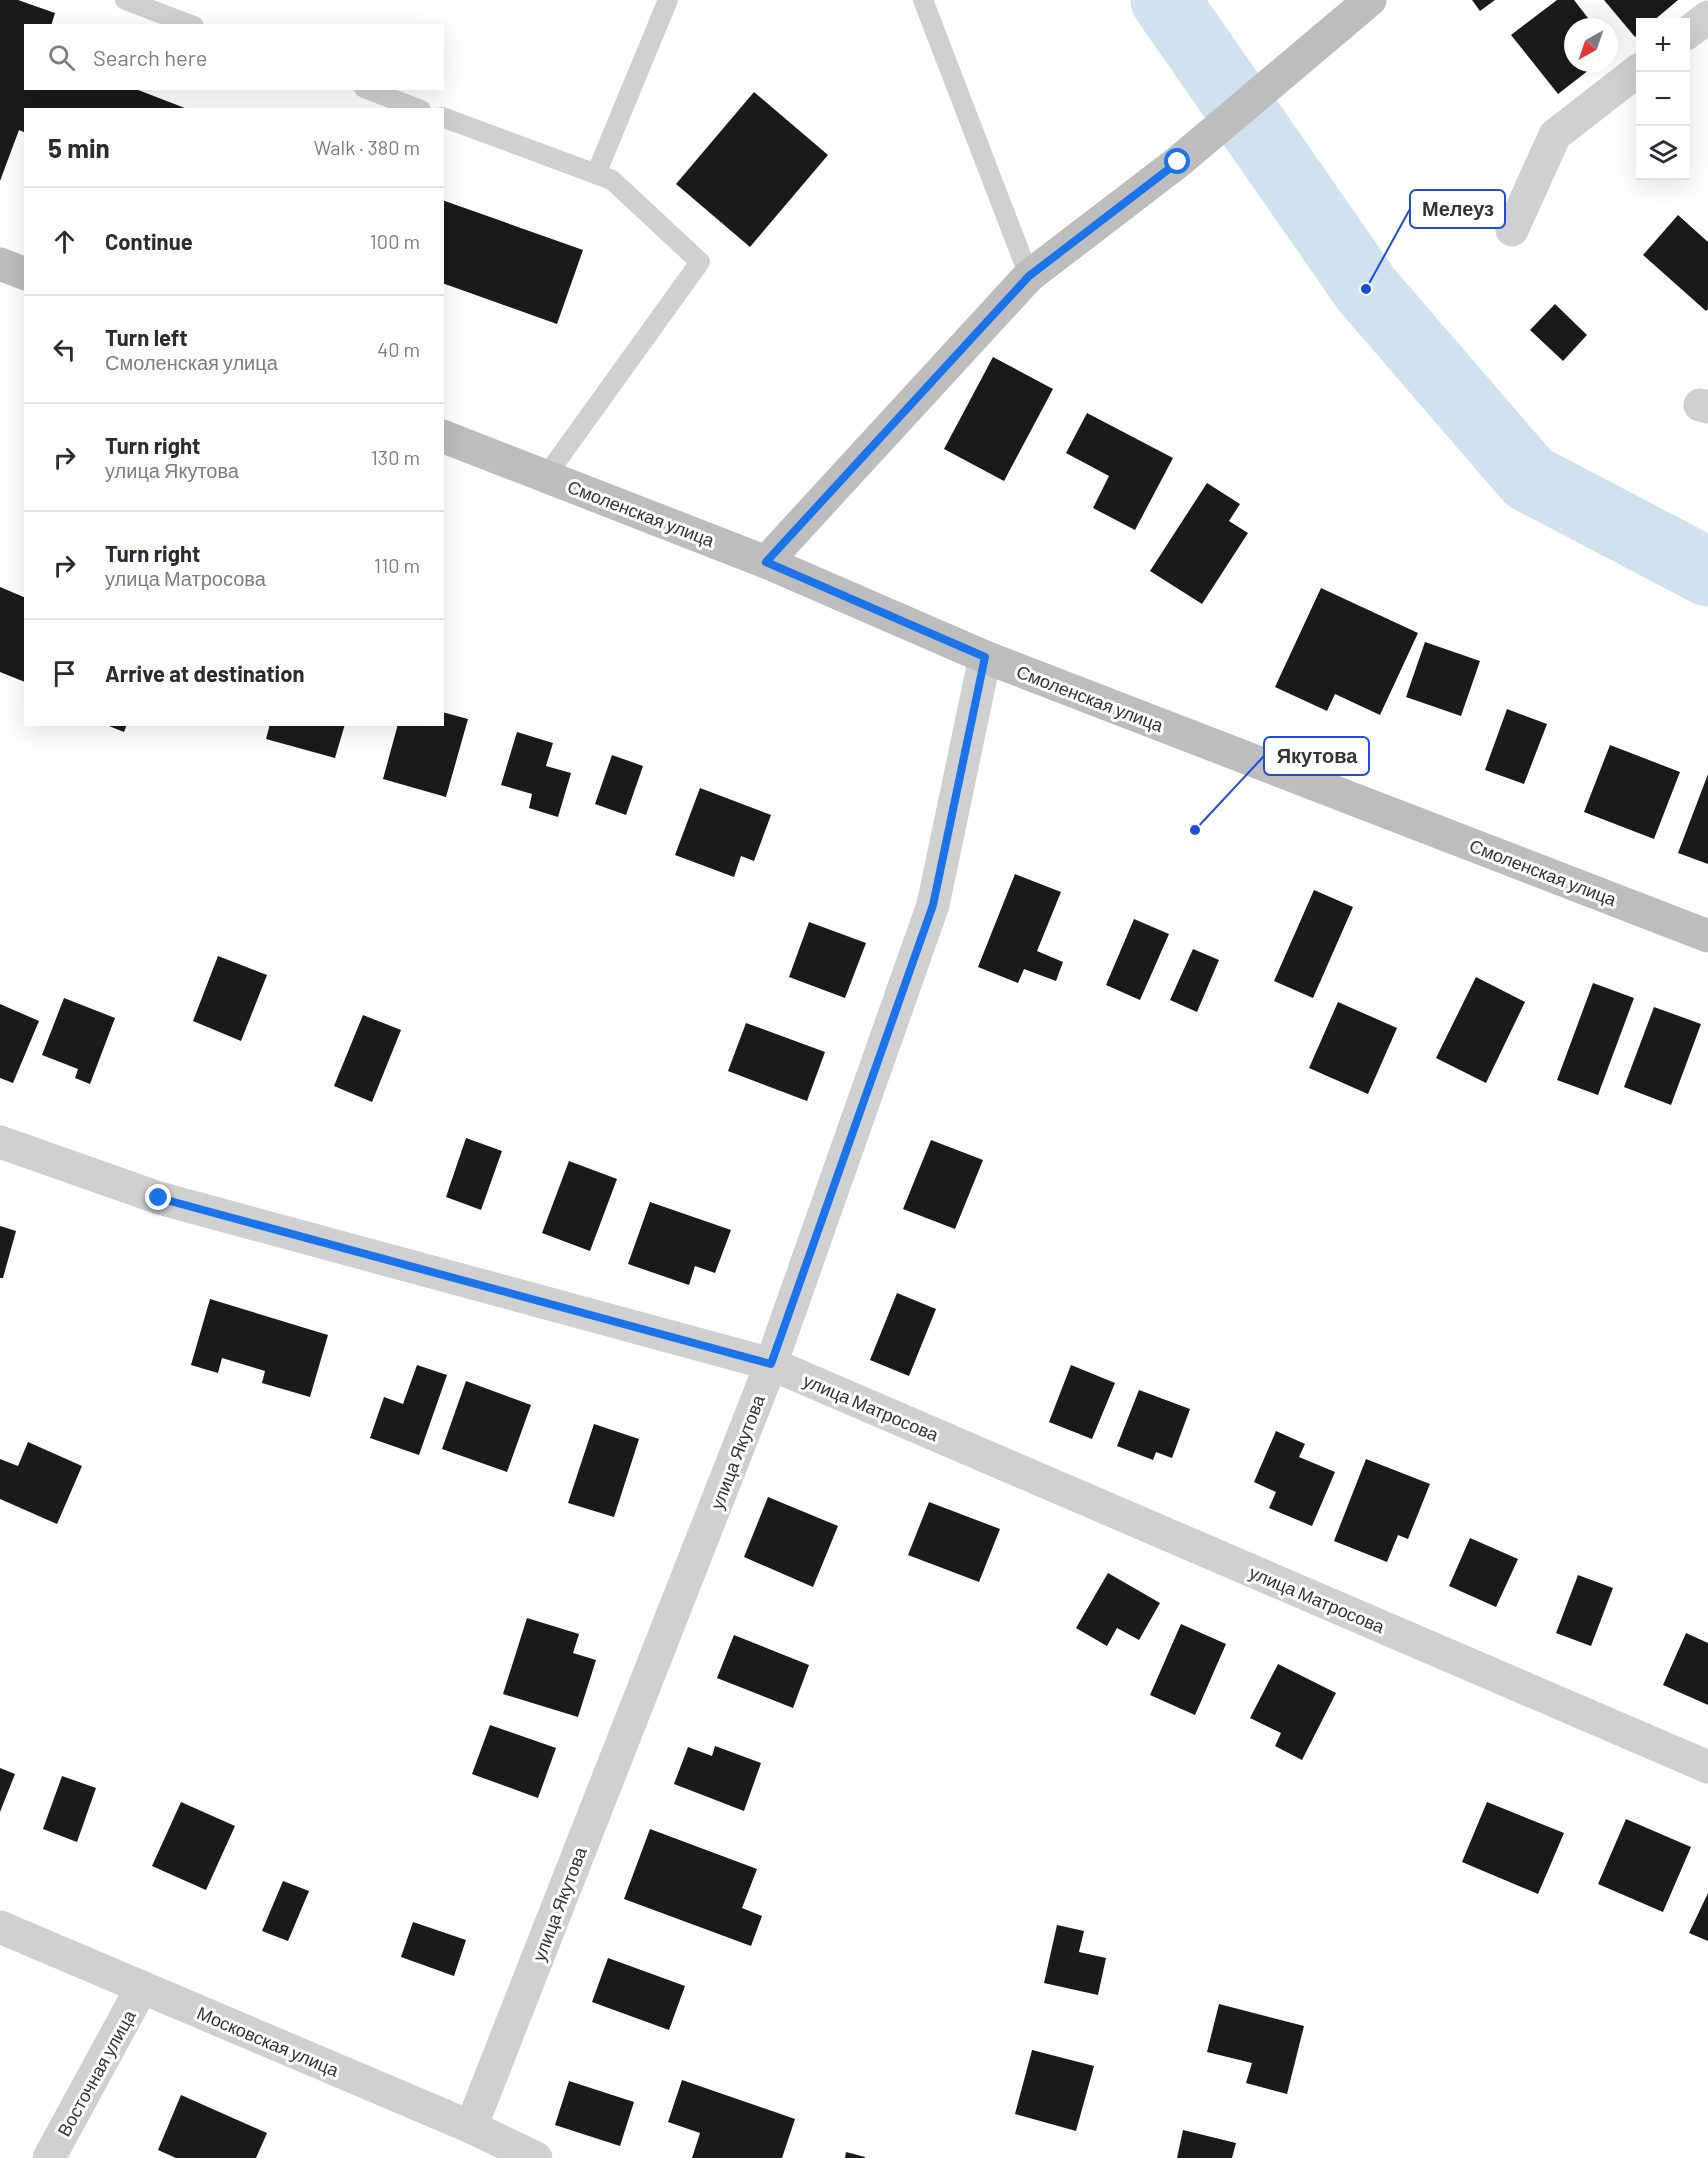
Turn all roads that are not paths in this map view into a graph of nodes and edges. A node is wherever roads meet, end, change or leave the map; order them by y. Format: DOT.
graph roads {
  1 [pos="125,0"];
  2 [pos="668,0"];
  3 [pos="923,0"];
  4 [pos="1370,0"];
  5 [pos="1708,17"];
  6 [pos="189,24"];
  7 [pos="1690,31"];
  8 [pos="1637,72"];
  9 [pos="369,90"];
  10 [pos="416,108"];
  11 [pos="444,118"];
  12 [pos="596,174"];
  13 [pos="1512,230"];
  14 [pos="0,264"];
  15 [pos="24,273"];
  16 [pos="1029,276"];
  17 [pos="444,437"];
  18 [pos="546,476"];
  19 [pos="766,562"];
  20 [pos="985,657"];
  21 [pos="1708,936"];
  22 [pos="0,1142"];
  23 [pos="771,1364"];
  24 [pos="1708,1767"];
  25 [pos="0,1927"];
  26 [pos="142,1987"];
  27 [pos="471,2127"];
  28 [pos="49,2158"];
  29 [pos="536,2158"];
  1 -- 6 [label="lane"];
  2 -- 12 [label="lane"];
  3 -- 16 [label="lane"];
  4 -- 16 [label="main road"];
  5 -- 7 [label="street"];
  8 -- 13 [label="street"];
  9 -- 10 [label="lane"];
  11 -- 12 [label="lane"];
  12 -- 18 [label="lane"];
  14 -- 15 [label="main road"];
  16 -- 19 [label="main road"];
  17 -- 18 [label="main road, Смоленская улица"];
  18 -- 19 [label="main road, Смоленская улица"];
  19 -- 20 [label="main road, Смоленская улица"];
  20 -- 21 [label="main road, Смоленская улица"];
  20 -- 23 [label="street, улица Якутова"];
  22 -- 23 [label="street, улица Матросова"];
  23 -- 24 [label="street, улица Матросова"];
  23 -- 27 [label="street, улица Якутова"];
  25 -- 26 [label="street, Московская улица"];
  26 -- 27 [label="street, Московская улица"];
  26 -- 28 [label="street, Восточная улица"];
  27 -- 29 [label="street, Московская улица"];
}
